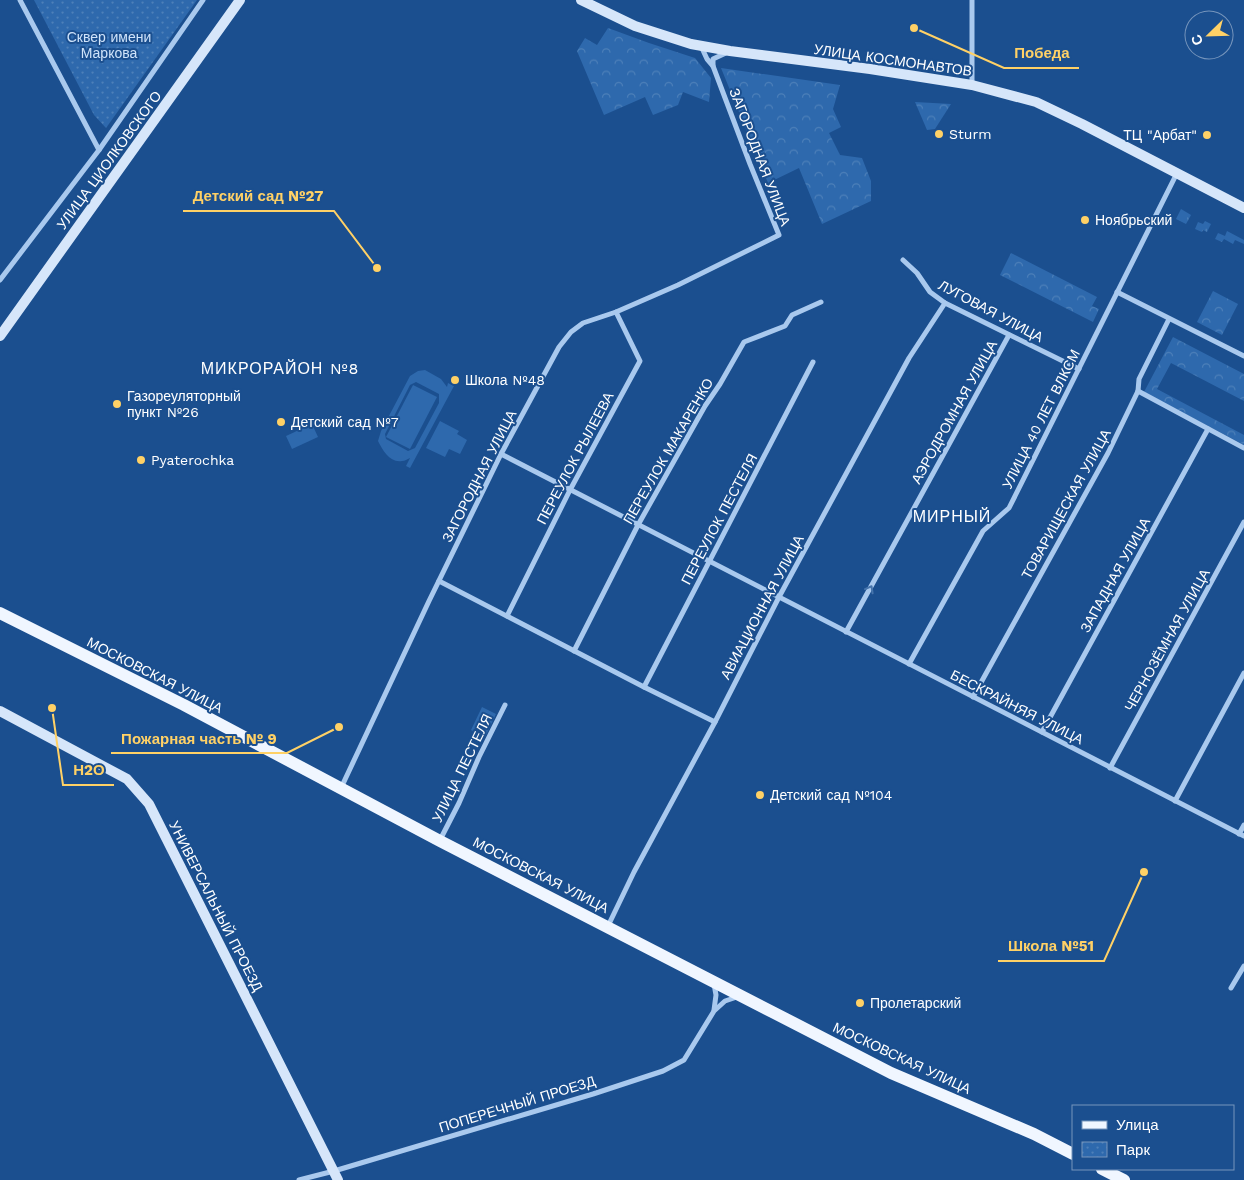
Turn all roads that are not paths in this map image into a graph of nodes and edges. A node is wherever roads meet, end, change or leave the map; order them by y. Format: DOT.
graph roads {
  1 [pos="20,0"];
  2 [pos="203,0"];
  3 [pos="240,0"];
  4 [pos="581,0"];
  5 [pos="972,0"];
  6 [pos="701,46"];
  7 [pos="730,51"];
  8 [pos="713,66"];
  9 [pos="972,85"];
  10 [pos="99,150"];
  11 [pos="1176,173"];
  12 [pos="1244,208"];
  13 [pos="903,260"];
  14 [pos="0,280"];
  15 [pos="1117,292"];
  16 [pos="821,302"];
  17 [pos="946,302"];
  18 [pos="616,312"];
  19 [pos="1169,319"];
  20 [pos="1009,334"];
  21 [pos="0,336"];
  22 [pos="1244,356"];
  23 [pos="813,362"];
  24 [pos="1079,369"];
  25 [pos="1138,392"];
  26 [pos="1208,429"];
  27 [pos="1244,448"];
  28 [pos="501,454"];
  29 [pos="570,490"];
  30 [pos="1244,522"];
  31 [pos="638,524"];
  32 [pos="710,562"];
  33 [pos="439,581"];
  34 [pos="779,597"];
  35 [pos="0,613"];
  36 [pos="507,616"];
  37 [pos="846,632"];
  38 [pos="574,651"];
  39 [pos="909,664"];
  40 [pos="1244,674"];
  41 [pos="644,687"];
  42 [pos="973,697"];
  43 [pos="505,705"];
  44 [pos="0,711"];
  45 [pos="715,722"];
  46 [pos="1042,732"];
  47 [pos="1110,768"];
  48 [pos="341,788"];
  49 [pos="1175,801"];
  50 [pos="1244,825"];
  51 [pos="1242,835"];
  52 [pos="440,840"];
  53 [pos="607,927"];
  54 [pos="1244,966"];
  55 [pos="714,981"];
  56 [pos="1231,988"];
  57 [pos="742,996"];
  58 [pos="714,1011"];
  59 [pos="1072,1153"];
  60 [pos="1104,1170"];
  61 [pos="336,1176"];
  62 [pos="299,1180"];
  63 [pos="1124,1180"];
  1 -- 10 [label="street"];
  2 -- 10 [label="street"];
  3 -- 21 [label="main road, УЛИЦА ЦИОЛКОВСКОГО"];
  4 -- 6 [label="main road, УЛИЦА КОСМОНАВТОВ"];
  5 -- 9 [label="street"];
  6 -- 7 [label="main road, УЛИЦА КОСМОНАВТОВ"];
  6 -- 8 [label="street, ЗАГОРОДНАЯ УЛИЦА"];
  7 -- 8 [label="street"];
  7 -- 9 [label="main road, УЛИЦА КОСМОНАВТОВ"];
  8 -- 18 [label="street, ЗАГОРОДНАЯ УЛИЦА"];
  9 -- 11 [label="main road, УЛИЦА КОСМОНАВТОВ"];
  10 -- 14 [label="street"];
  11 -- 12 [label="main road, УЛИЦА КОСМОНАВТОВ"];
  11 -- 15 [label="street, УЛИЦА 40 ЛЕТ ВЛКСМ"];
  13 -- 17 [label="street, ЛУГОВАЯ УЛИЦА"];
  15 -- 19 [label="street"];
  15 -- 24 [label="street, УЛИЦА 40 ЛЕТ ВЛКСМ"];
  16 -- 31 [label="street, ПЕРЕУЛОК МАКАРЕНКО"];
  17 -- 20 [label="street, ЛУГОВАЯ УЛИЦА"];
  17 -- 34 [label="street, АВИАЦИОННАЯ УЛИЦА"];
  18 -- 28 [label="street, ЗАГОРОДНАЯ УЛИЦА"];
  18 -- 29 [label="street, ПЕРЕУЛОК РЫЛЕЕВА"];
  19 -- 22 [label="street"];
  19 -- 25 [label="street, ТОВАРИЩЕСКАЯ УЛИЦА"];
  20 -- 24 [label="street, ЛУГОВАЯ УЛИЦА"];
  37 -- 20 [label="street, АЭРОДРОМНАЯ УЛИЦА, one-way"];
  23 -- 32 [label="street, ПЕРЕУЛОК ПЕСТЕЛЯ"];
  24 -- 39 [label="street, УЛИЦА 40 ЛЕТ ВЛКСМ"];
  25 -- 26 [label="street"];
  25 -- 42 [label="street, ТОВАРИЩЕСКАЯ УЛИЦА"];
  26 -- 27 [label="street"];
  26 -- 46 [label="street, ЗАПАДНАЯ УЛИЦА"];
  28 -- 29 [label="street, БЕСКРАЙНЯЯ УЛИЦА"];
  28 -- 33 [label="street, ЗАГОРОДНАЯ УЛИЦА"];
  29 -- 31 [label="street, БЕСКРАЙНЯЯ УЛИЦА"];
  29 -- 36 [label="street, ПЕРЕУЛОК РЫЛЕЕВА"];
  30 -- 47 [label="street, ЧЕРНОЗЁМНАЯ УЛИЦА"];
  31 -- 32 [label="street, БЕСКРАЙНЯЯ УЛИЦА"];
  31 -- 38 [label="street, ПЕРЕУЛОК МАКАРЕНКО"];
  32 -- 34 [label="street, БЕСКРАЙНЯЯ УЛИЦА"];
  32 -- 41 [label="street, ПЕРЕУЛОК ПЕСТЕЛЯ"];
  33 -- 36 [label="street"];
  33 -- 48 [label="street, ЗАГОРОДНАЯ УЛИЦА"];
  34 -- 37 [label="street, БЕСКРАЙНЯЯ УЛИЦА"];
  34 -- 45 [label="street, АВИАЦИОННАЯ УЛИЦА"];
  35 -- 48 [label="main road, МОСКОВСКАЯ УЛИЦА"];
  36 -- 38 [label="street"];
  37 -- 39 [label="street, БЕСКРАЙНЯЯ УЛИЦА"];
  38 -- 41 [label="street"];
  39 -- 42 [label="street, БЕСКРАЙНЯЯ УЛИЦА"];
  40 -- 49 [label="street"];
  41 -- 45 [label="street"];
  42 -- 46 [label="street, БЕСКРАЙНЯЯ УЛИЦА"];
  43 -- 52 [label="street, УЛИЦА ПЕСТЕЛЯ"];
  44 -- 61 [label="main road, УНИВЕРСАЛЬНЫЙ ПРОЕЗД"];
  45 -- 53 [label="street, АВИАЦИОННАЯ УЛИЦА"];
  46 -- 47 [label="street, БЕСКРАЙНЯЯ УЛИЦА"];
  47 -- 49 [label="street, БЕСКРАЙНЯЯ УЛИЦА"];
  48 -- 52 [label="main road, МОСКОВСКАЯ УЛИЦА"];
  49 -- 51 [label="street, БЕСКРАЙНЯЯ УЛИЦА"];
  50 -- 51 [label="street"];
  52 -- 53 [label="main road, МОСКОВСКАЯ УЛИЦА"];
  53 -- 55 [label="main road, МОСКОВСКАЯ УЛИЦА"];
  54 -- 56 [label="street"];
  55 -- 57 [label="main road, МОСКОВСКАЯ УЛИЦА"];
  55 -- 58 [label="street, ПОПЕРЕЧНЫЙ ПРОЕЗД"];
  57 -- 58 [label="street, ПОПЕРЕЧНЫЙ ПРОЕЗД"];
  57 -- 59 [label="main road, МОСКОВСКАЯ УЛИЦА"];
  58 -- 61 [label="street, ПОПЕРЕЧНЫЙ ПРОЕЗД"];
  60 -- 63 [label="main road"];
  61 -- 62 [label="street, ПОПЕРЕЧНЫЙ ПРОЕЗД"];
}
